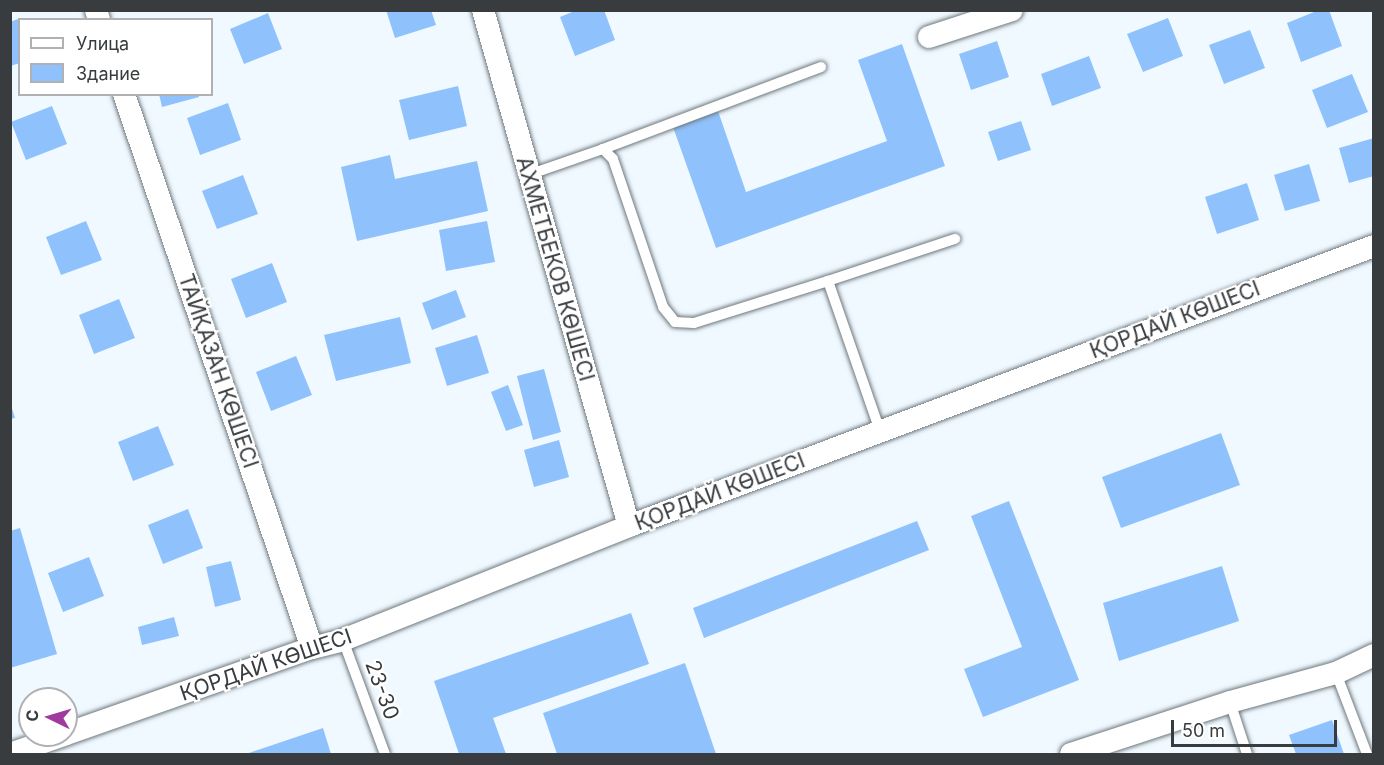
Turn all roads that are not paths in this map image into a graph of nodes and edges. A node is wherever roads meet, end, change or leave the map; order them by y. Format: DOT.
graph roads {
  1 [pos="483,10"];
  2 [pos="1012,10"];
  3 [pos="929,37"];
  4 [pos="820,67"];
  5 [pos="125,96"];
  6 [pos="603,149"];
  7 [pos="528,175"];
  8 [pos="955,239"];
  9 [pos="1374,246"];
  10 [pos="828,281"];
  11 [pos="880,431"];
  12 [pos="629,526"];
  13 [pos="343,640"];
  14 [pos="312,648"];
  15 [pos="1374,655"];
  16 [pos="1336,673"];
  17 [pos="1230,702"];
  18 [pos="78,730"];
  19 [pos="30,747"];
  20 [pos="1085,752"];
  21 [pos="10,754"];
  22 [pos="385,754"];
  23 [pos="1247,754"];
  24 [pos="1367,754"];
  1 -- 7 [label="street, АХМЕТБЕКОВ КӨШЕСІ"];
  2 -- 3 [label="street"];
  4 -- 6 [label="lane"];
  5 -- 14 [label="street, ТАЙҚАЗАН КӨШЕСІ"];
  6 -- 7 [label="lane"];
  6 -- 10 [label="lane"];
  7 -- 12 [label="street, АХМЕТБЕКОВ КӨШЕСІ"];
  8 -- 10 [label="lane"];
  9 -- 11 [label="street, ҚОРДАЙ КӨШЕСІ"];
  10 -- 11 [label="lane"];
  11 -- 12 [label="street, ҚОРДАЙ КӨШЕСІ"];
  12 -- 13 [label="street, ҚОРДАЙ КӨШЕСІ"];
  13 -- 14 [label="street, ҚОРДАЙ КӨШЕСІ"];
  13 -- 22 [label="lane, 23-30"];
  14 -- 18 [label="street, ҚОРДАЙ КӨШЕСІ"];
  15 -- 16 [label="street"];
  16 -- 17 [label="street"];
  16 -- 24 [label="lane"];
  17 -- 20 [label="street"];
  17 -- 23 [label="lane"];
  19 -- 21 [label="street, ҚОРДАЙ КӨШЕСІ"];
}
